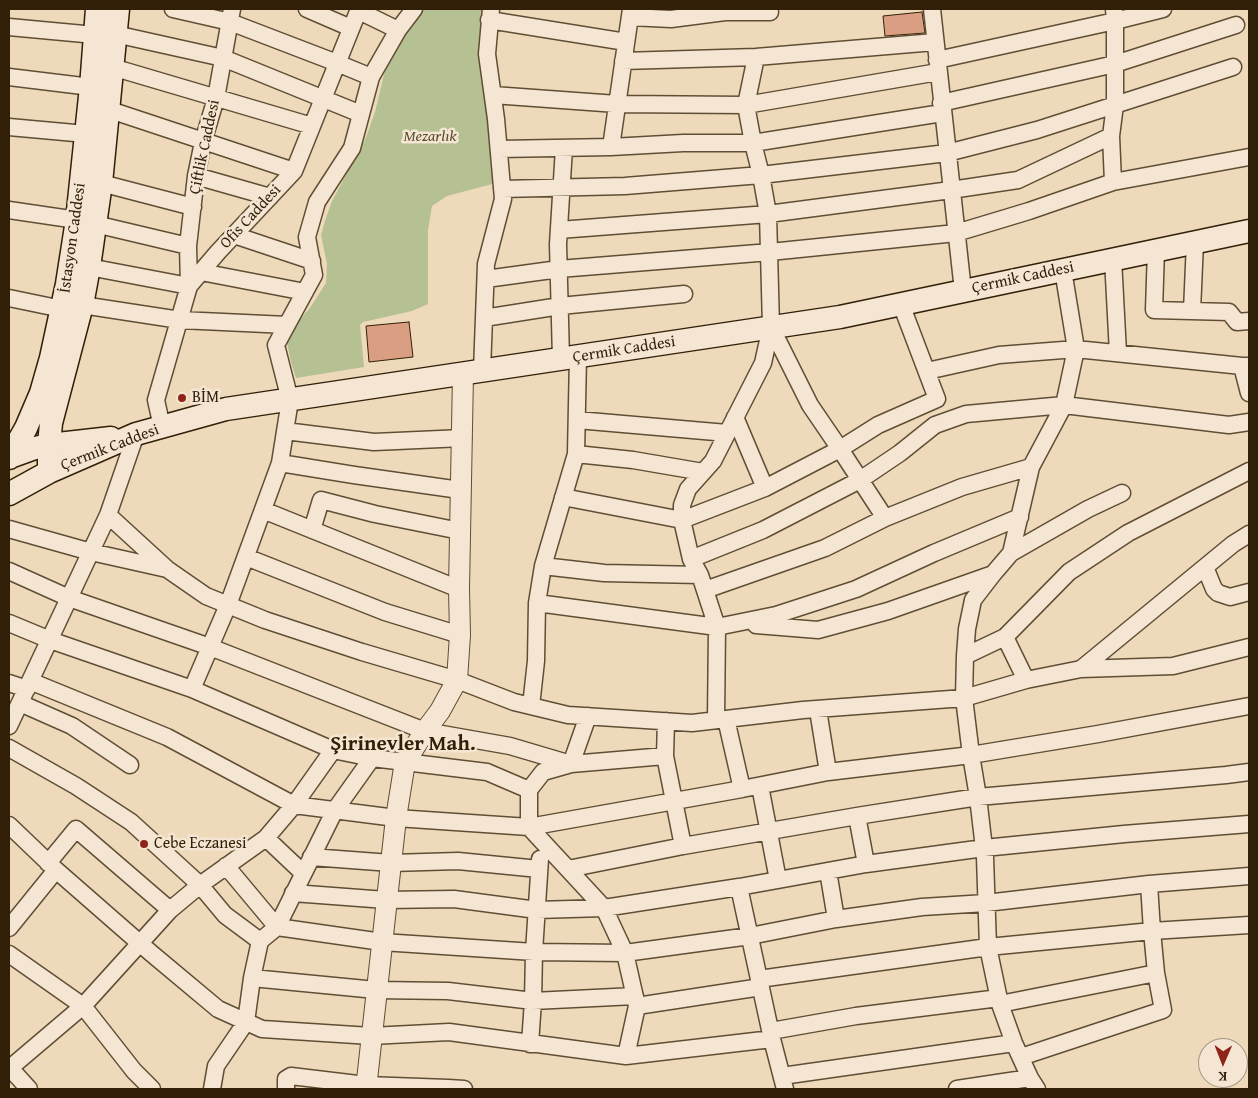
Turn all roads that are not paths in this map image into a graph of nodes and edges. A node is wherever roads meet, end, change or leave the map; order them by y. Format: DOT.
graph roads {
  1 [pos="97,9"];
  2 [pos="118,9"];
  3 [pos="173,9"];
  4 [pos="307,9"];
  5 [pos="414,9"];
  6 [pos="934,9"];
  7 [pos="1163,9"];
  8 [pos="359,10"];
  9 [pos="770,12"];
  10 [pos="630,13"];
  11 [pos="231,15"];
  12 [pos="490,15"];
  13 [pos="1115,15"];
  14 [pos="1236,25"];
  15 [pos="9,27"];
  16 [pos="352,28"];
  17 [pos="398,30"];
  18 [pos="105,35"];
  19 [pos="626,42"];
  20 [pos="935,42"];
  21 [pos="756,57"];
  22 [pos="223,58"];
  23 [pos="623,61"];
  24 [pos="337,63"];
  25 [pos="1115,64"];
  26 [pos="937,66"];
  27 [pos="1233,66"];
  28 [pos="112,67"];
  29 [pos="9,77"];
  30 [pos="371,77"];
  31 [pos="91,86"];
  32 [pos="492,95"];
  33 [pos="216,98"];
  34 [pos="323,98"];
  35 [pos="617,104"];
  36 [pos="746,105"];
  37 [pos="1115,105"];
  38 [pos="942,108"];
  39 [pos="107,109"];
  40 [pos="361,114"];
  41 [pos="312,126"];
  42 [pos="9,127"];
  43 [pos="86,134"];
  44 [pos="1111,136"];
  45 [pos="204,142"];
  46 [pos="753,143"];
  47 [pos="610,147"];
  48 [pos="564,148"];
  49 [pos="499,149"];
  50 [pos="947,153"];
  51 [pos="1249,157"];
  52 [pos="294,171"];
  53 [pos="761,175"];
  54 [pos="196,176"];
  55 [pos="1113,182"];
  56 [pos="101,183"];
  57 [pos="562,187"];
  58 [pos="502,189"];
  59 [pos="951,190"];
  60 [pos="270,196"];
  61 [pos="192,207"];
  62 [pos="9,210"];
  63 [pos="768,214"];
  64 [pos="86,222"];
  65 [pos="559,230"];
  66 [pos="1249,231"];
  67 [pos="956,233"];
  68 [pos="234,235"];
  69 [pos="1195,242"];
  70 [pos="188,246"];
  71 [pos="1156,250"];
  72 [pos="770,252"];
  73 [pos="1113,259"];
  74 [pos="312,261"];
  75 [pos="89,267"];
  76 [pos="559,269"];
  77 [pos="1063,270"];
  78 [pos="201,272"];
  79 [pos="486,279"];
  80 [pos="189,286"];
  81 [pos="963,291"];
  82 [pos="305,292"];
  83 [pos="684,294"];
  84 [pos="9,298"];
  85 [pos="901,304"];
  86 [pos="560,306"];
  87 [pos="72,307"];
  88 [pos="1192,311"];
  89 [pos="484,318"];
  90 [pos="180,320"];
  91 [pos="1249,321"];
  92 [pos="287,325"];
  93 [pos="771,327"];
  94 [pos="1076,349"];
  95 [pos="1118,353"];
  96 [pos="570,358"];
  97 [pos="1246,366"];
  98 [pos="473,372"];
  99 [pos="927,372"];
  100 [pos="1249,393"];
  101 [pos="290,400"];
  102 [pos="1064,405"];
  103 [pos="735,417"];
  104 [pos="577,420"];
  105 [pos="1249,422"];
  106 [pos="162,427"];
  107 [pos="285,431"];
  108 [pos="136,434"];
  109 [pos="727,434"];
  110 [pos="462,438"];
  111 [pos="49,445"];
  112 [pos="840,449"];
  113 [pos="576,454"];
  114 [pos="9,458"];
  115 [pos="280,464"];
  116 [pos="1031,468"];
  117 [pos="1249,470"];
  118 [pos="49,472"];
  119 [pos="703,472"];
  120 [pos="860,480"];
  121 [pos="765,488"];
  122 [pos="460,490"];
  123 [pos="1122,493"];
  124 [pos="9,494"];
  125 [pos="563,497"];
  126 [pos="263,510"];
  127 [pos="108,515"];
  128 [pos="885,518"];
  129 [pos="1020,518"];
  130 [pos="682,520"];
  131 [pos="9,529"];
  132 [pos="312,530"];
  133 [pos="460,532"];
  134 [pos="1249,534"];
  135 [pos="91,552"];
  136 [pos="1011,553"];
  137 [pos="246,557"];
  138 [pos="691,559"];
  139 [pos="544,566"];
  140 [pos="1205,567"];
  141 [pos="167,569"];
  142 [pos="9,571"];
  143 [pos="993,574"];
  144 [pos="703,582"];
  145 [pos="459,589"];
  146 [pos="1249,592"];
  147 [pos="68,598"];
  148 [pos="537,603"];
  149 [pos="228,605"];
  150 [pos="9,623"];
  151 [pos="737,623"];
  152 [pos="717,627"];
  153 [pos="460,635"];
  154 [pos="1006,637"];
  155 [pos="50,640"];
  156 [pos="210,647"];
  157 [pos="1249,647"];
  158 [pos="965,656"];
  159 [pos="1080,669"];
  160 [pos="457,680"];
  161 [pos="1026,680"];
  162 [pos="9,682"];
  163 [pos="192,689"];
  164 [pos="26,691"];
  165 [pos="964,698"];
  166 [pos="530,706"];
  167 [pos="1249,706"];
  168 [pos="818,710"];
  169 [pos="588,716"];
  170 [pos="721,720"];
  171 [pos="666,721"];
  172 [pos="9,726"];
  173 [pos="425,730"];
  174 [pos="9,748"];
  175 [pos="333,750"];
  176 [pos="971,755"];
  177 [pos="665,756"];
  178 [pos="372,758"];
  179 [pos="405,762"];
  180 [pos="571,764"];
  181 [pos="130,765"];
  182 [pos="828,772"];
  183 [pos="1249,772"];
  184 [pos="760,786"];
  185 [pos="742,789"];
  186 [pos="529,790"];
  187 [pos="978,798"];
  188 [pos="674,802"];
  189 [pos="294,805"];
  190 [pos="334,810"];
  191 [pos="858,816"];
  192 [pos="396,818"];
  193 [pos="9,824"];
  194 [pos="1249,824"];
  195 [pos="529,827"];
  196 [pos="769,831"];
  197 [pos="266,838"];
  198 [pos="542,842"];
  199 [pos="683,846"];
  200 [pos="984,848"];
  201 [pos="311,857"];
  202 [pos="390,863"];
  203 [pos="866,864"];
  204 [pos="226,866"];
  205 [pos="52,867"];
  206 [pos="539,869"];
  207 [pos="568,869"];
  208 [pos="828,871"];
  209 [pos="303,873"];
  210 [pos="1249,876"];
  211 [pos="778,880"];
  212 [pos="1149,884"];
  213 [pos="200,885"];
  214 [pos="739,887"];
  215 [pos="293,893"];
  216 [pos="386,900"];
  217 [pos="986,903"];
  218 [pos="604,908"];
  219 [pos="170,910"];
  220 [pos="537,910"];
  221 [pos="12,917"];
  222 [pos="836,919"];
  223 [pos="1249,925"];
  224 [pos="277,927"];
  225 [pos="1152,931"];
  226 [pos="750,936"];
  227 [pos="260,941"];
  228 [pos="382,942"];
  229 [pos="139,943"];
  230 [pos="988,947"];
  231 [pos="534,952"];
  232 [pos="625,953"];
  233 [pos="9,954"];
  234 [pos="1156,973"];
  235 [pos="252,978"];
  236 [pos="760,983"];
  237 [pos="376,990"];
  238 [pos="533,1001"];
  239 [pos="636,1001"];
  240 [pos="999,1001"];
  241 [pos="84,1006"];
  242 [pos="246,1022"];
  243 [pos="771,1035"];
  244 [pos="371,1036"];
  245 [pos="530,1044"];
  246 [pos="1017,1050"];
  247 [pos="626,1056"];
  248 [pos="9,1068"];
  249 [pos="784,1083"];
  250 [pos="1034,1084"];
  251 [pos="366,1087"];
  252 [pos="30,1089"];
  253 [pos="152,1089"];
  254 [pos="212,1089"];
  255 [pos="286,1089"];
  256 [pos="464,1089"];
  257 [pos="957,1089"];
  1 -- 18 [label="main road, İstasyon Caddesi"];
  2 -- 18 [label="main road"];
  3 -- 11 [label="street"];
  4 -- 16 [label="street"];
  5 -- 17 [label="street"];
  6 -- 20 [label="street"];
  7 -- 13 [label="street"];
  8 -- 16 [label="street, Ofis Caddesi"];
  8 -- 17 [label="street"];
  9 -- 10 [label="street"];
  10 -- 19 [label="street"];
  11 -- 22 [label="street, Çiftlik Caddesi"];
  11 -- 24 [label="street"];
  12 -- 19 [label="street"];
  12 -- 32 [label="street"];
  13 -- 25 [label="street"];
  13 -- 26 [label="street"];
  14 -- 25 [label="street"];
  15 -- 18 [label="street"];
  16 -- 24 [label="street, Ofis Caddesi"];
  17 -- 30 [label="street"];
  18 -- 22 [label="street"];
  18 -- 28 [label="main road"];
  18 -- 31 [label="main road, İstasyon Caddesi"];
  19 -- 23 [label="street"];
  20 -- 21 [label="street"];
  20 -- 26 [label="street"];
  21 -- 23 [label="street"];
  21 -- 36 [label="street"];
  22 -- 33 [label="street, Çiftlik Caddesi"];
  22 -- 34 [label="street"];
  23 -- 35 [label="street"];
  24 -- 30 [label="street"];
  24 -- 34 [label="street, Ofis Caddesi"];
  25 -- 37 [label="street"];
  25 -- 38 [label="street"];
  26 -- 36 [label="street"];
  26 -- 38 [label="street"];
  27 -- 37 [label="street"];
  28 -- 33 [label="street"];
  28 -- 39 [label="main road"];
  29 -- 31 [label="street"];
  30 -- 40 [label="street"];
  31 -- 43 [label="main road, İstasyon Caddesi"];
  32 -- 35 [label="street"];
  32 -- 49 [label="street"];
  33 -- 41 [label="street"];
  33 -- 45 [label="street, Çiftlik Caddesi"];
  34 -- 40 [label="street"];
  34 -- 41 [label="street, Ofis Caddesi"];
  35 -- 36 [label="street"];
  35 -- 47 [label="street"];
  36 -- 46 [label="street"];
  37 -- 44 [label="street"];
  37 -- 50 [label="street"];
  38 -- 46 [label="street"];
  38 -- 50 [label="street"];
  39 -- 45 [label="street"];
  39 -- 56 [label="main road"];
  40 -- 74 [label="street"];
  41 -- 52 [label="street, Ofis Caddesi"];
  42 -- 43 [label="street"];
  43 -- 64 [label="main road, İstasyon Caddesi"];
  44 -- 55 [label="street"];
  44 -- 59 [label="street"];
  45 -- 52 [label="street"];
  45 -- 54 [label="street, Çiftlik Caddesi"];
  46 -- 47 [label="street"];
  46 -- 53 [label="street"];
  47 -- 48 [label="street"];
  48 -- 49 [label="street"];
  48 -- 57 [label="street"];
  49 -- 58 [label="street"];
  50 -- 53 [label="street"];
  50 -- 59 [label="street"];
  51 -- 55 [label="street"];
  52 -- 60 [label="street, Ofis Caddesi"];
  53 -- 57 [label="street"];
  53 -- 63 [label="street"];
  54 -- 60 [label="street"];
  54 -- 61 [label="street, Çiftlik Caddesi"];
  55 -- 67 [label="street"];
  56 -- 61 [label="street"];
  56 -- 64 [label="main road"];
  57 -- 58 [label="street"];
  57 -- 65 [label="street"];
  58 -- 79 [label="street"];
  59 -- 63 [label="street"];
  59 -- 67 [label="street"];
  60 -- 68 [label="street, Ofis Caddesi"];
  61 -- 70 [label="street, Çiftlik Caddesi"];
  62 -- 64 [label="street"];
  63 -- 65 [label="street"];
  63 -- 72 [label="street"];
  64 -- 70 [label="street"];
  64 -- 75 [label="main road"];
  64 -- 87 [label="main road, İstasyon Caddesi"];
  65 -- 76 [label="street"];
  66 -- 69 [label="main road, Çermik Caddesi"];
  67 -- 72 [label="street"];
  67 -- 81 [label="street"];
  68 -- 74 [label="street"];
  68 -- 78 [label="street, Ofis Caddesi"];
  69 -- 71 [label="main road, Çermik Caddesi"];
  69 -- 88 [label="street"];
  70 -- 80 [label="street, Çiftlik Caddesi"];
  71 -- 73 [label="main road, Çermik Caddesi"];
  71 -- 88 [label="street"];
  72 -- 76 [label="street"];
  72 -- 93 [label="street"];
  73 -- 77 [label="main road, Çermik Caddesi"];
  73 -- 95 [label="street"];
  74 -- 82 [label="street"];
  75 -- 80 [label="street"];
  75 -- 87 [label="main road"];
  76 -- 79 [label="street"];
  76 -- 86 [label="street"];
  77 -- 81 [label="main road, Çermik Caddesi"];
  77 -- 94 [label="street"];
  78 -- 80 [label="street, Ofis Caddesi"];
  78 -- 82 [label="street"];
  79 -- 89 [label="street"];
  80 -- 90 [label="street, Ofis Caddesi"];
  81 -- 85 [label="main road, Çermik Caddesi"];
  82 -- 92 [label="street"];
  83 -- 86 [label="street"];
  84 -- 87 [label="street"];
  85 -- 93 [label="main road, Çermik Caddesi"];
  85 -- 99 [label="street"];
  86 -- 89 [label="street"];
  86 -- 96 [label="street"];
  87 -- 90 [label="street"];
  87 -- 111 [label="main road"];
  87 -- 114 [label="main road, İstasyon Caddesi"];
  88 -- 91 [label="street"];
  89 -- 98 [label="street"];
  90 -- 92 [label="street"];
  90 -- 106 [label="street, Ofis Caddesi"];
  92 -- 101 [label="street"];
  93 -- 96 [label="main road, Çermik Caddesi"];
  93 -- 103 [label="street"];
  93 -- 112 [label="street"];
  94 -- 95 [label="street"];
  94 -- 99 [label="street"];
  94 -- 102 [label="street"];
  95 -- 97 [label="street"];
  96 -- 98 [label="main road, Çermik Caddesi"];
  96 -- 104 [label="street"];
  97 -- 100 [label="street"];
  98 -- 101 [label="main road, Çermik Caddesi"];
  98 -- 110 [label="street"];
  99 -- 112 [label="street"];
  101 -- 106 [label="main road, Çermik Caddesi"];
  101 -- 107 [label="street"];
  102 -- 105 [label="street"];
  102 -- 116 [label="street"];
  102 -- 120 [label="street"];
  103 -- 109 [label="street"];
  103 -- 121 [label="street"];
  104 -- 109 [label="street"];
  104 -- 113 [label="street"];
  106 -- 108 [label="main road, Çermik Caddesi"];
  107 -- 110 [label="street"];
  107 -- 115 [label="street"];
  108 -- 111 [label="main road"];
  108 -- 118 [label="main road, Çermik Caddesi"];
  108 -- 127 [label="street"];
  109 -- 119 [label="street"];
  110 -- 122 [label="street"];
  111 -- 114 [label="main road"];
  111 -- 118 [label="main road"];
  112 -- 120 [label="street"];
  112 -- 121 [label="street"];
  113 -- 119 [label="street"];
  113 -- 125 [label="street"];
  115 -- 122 [label="street"];
  115 -- 126 [label="street"];
  116 -- 128 [label="street"];
  116 -- 129 [label="street"];
  117 -- 154 [label="street"];
  118 -- 124 [label="main road, Çermik Caddesi"];
  119 -- 130 [label="street"];
  120 -- 128 [label="street"];
  120 -- 138 [label="street"];
  121 -- 130 [label="street"];
  122 -- 133 [label="street"];
  123 -- 136 [label="street"];
  125 -- 130 [label="street"];
  125 -- 139 [label="street"];
  126 -- 132 [label="street"];
  126 -- 137 [label="street"];
  127 -- 135 [label="street"];
  127 -- 141 [label="street"];
  128 -- 144 [label="street"];
  129 -- 136 [label="street"];
  129 -- 151 [label="street"];
  130 -- 138 [label="street"];
  131 -- 135 [label="street"];
  132 -- 133 [label="street"];
  132 -- 145 [label="street"];
  133 -- 145 [label="street"];
  134 -- 140 [label="street"];
  135 -- 141 [label="street"];
  135 -- 147 [label="street"];
  136 -- 143 [label="street"];
  137 -- 149 [label="street"];
  137 -- 153 [label="street"];
  138 -- 144 [label="street"];
  139 -- 144 [label="street"];
  139 -- 148 [label="street"];
  140 -- 146 [label="street"];
  140 -- 159 [label="street"];
  141 -- 149 [label="street"];
  142 -- 147 [label="street"];
  143 -- 151 [label="street"];
  143 -- 158 [label="street"];
  144 -- 152 [label="street"];
  145 -- 153 [label="street"];
  147 -- 155 [label="street"];
  147 -- 156 [label="street"];
  148 -- 152 [label="street"];
  148 -- 166 [label="street"];
  149 -- 156 [label="street"];
  149 -- 160 [label="street"];
  150 -- 155 [label="street"];
  151 -- 152 [label="street"];
  152 -- 170 [label="street"];
  153 -- 160 [label="street"];
  154 -- 158 [label="street"];
  154 -- 161 [label="street"];
  155 -- 163 [label="street"];
  155 -- 164 [label="street"];
  156 -- 163 [label="street"];
  156 -- 173 [label="street"];
  157 -- 159 [label="street"];
  158 -- 165 [label="street"];
  159 -- 161 [label="street"];
  160 -- 166 [label="street"];
  160 -- 173 [label="street"];
  161 -- 165 [label="street"];
  162 -- 164 [label="street"];
  163 -- 175 [label="street"];
  164 -- 172 [label="street"];
  164 -- 181 [label="street"];
  164 -- 189 [label="street"];
  165 -- 168 [label="street"];
  165 -- 176 [label="street"];
  166 -- 169 [label="street"];
  167 -- 176 [label="street"];
  168 -- 170 [label="street"];
  168 -- 182 [label="street"];
  169 -- 171 [label="street"];
  169 -- 180 [label="street"];
  170 -- 171 [label="street"];
  170 -- 185 [label="street"];
  171 -- 177 [label="street"];
  173 -- 179 [label="street"];
  173 -- 180 [label="street"];
  174 -- 213 [label="street"];
  175 -- 178 [label="street"];
  175 -- 189 [label="street"];
  176 -- 182 [label="street"];
  176 -- 187 [label="street"];
  177 -- 180 [label="street"];
  177 -- 188 [label="street"];
  178 -- 179 [label="street"];
  178 -- 190 [label="street"];
  179 -- 186 [label="street"];
  179 -- 192 [label="street"];
  180 -- 186 [label="street"];
  182 -- 184 [label="street"];
  183 -- 187 [label="street"];
  184 -- 185 [label="street"];
  184 -- 196 [label="street"];
  185 -- 188 [label="street"];
  186 -- 195 [label="street"];
  187 -- 191 [label="street"];
  187 -- 200 [label="street"];
  188 -- 195 [label="street"];
  188 -- 199 [label="street"];
  189 -- 190 [label="street"];
  189 -- 197 [label="street"];
  190 -- 192 [label="street"];
  190 -- 201 [label="street"];
  191 -- 196 [label="street"];
  191 -- 203 [label="street"];
  192 -- 195 [label="street"];
  192 -- 202 [label="street"];
  193 -- 205 [label="street"];
  194 -- 200 [label="street"];
  195 -- 198 [label="street"];
  196 -- 199 [label="street"];
  196 -- 211 [label="street"];
  197 -- 204 [label="street"];
  197 -- 209 [label="street"];
  198 -- 206 [label="street"];
  198 -- 207 [label="street"];
  199 -- 207 [label="street"];
  200 -- 203 [label="street"];
  200 -- 217 [label="street"];
  201 -- 202 [label="street"];
  201 -- 209 [label="street"];
  202 -- 206 [label="street"];
  202 -- 216 [label="street"];
  203 -- 208 [label="street"];
  204 -- 213 [label="street"];
  204 -- 224 [label="street"];
  205 -- 219 [label="street"];
  205 -- 221 [label="street"];
  205 -- 229 [label="street"];
  206 -- 220 [label="street"];
  207 -- 218 [label="street"];
  208 -- 211 [label="street"];
  208 -- 222 [label="street"];
  209 -- 215 [label="street"];
  210 -- 212 [label="street"];
  211 -- 214 [label="street"];
  212 -- 217 [label="street"];
  212 -- 225 [label="street"];
  213 -- 219 [label="street"];
  213 -- 227 [label="street"];
  214 -- 218 [label="street"];
  214 -- 226 [label="street"];
  215 -- 216 [label="street"];
  215 -- 224 [label="street"];
  216 -- 220 [label="street"];
  216 -- 228 [label="street"];
  217 -- 222 [label="street"];
  217 -- 230 [label="street"];
  218 -- 220 [label="street"];
  218 -- 232 [label="street"];
  219 -- 229 [label="street"];
  220 -- 231 [label="street"];
  222 -- 226 [label="street"];
  223 -- 225 [label="street"];
  224 -- 227 [label="street"];
  224 -- 228 [label="street"];
  225 -- 230 [label="street"];
  225 -- 234 [label="street"];
  226 -- 232 [label="street"];
  226 -- 236 [label="street"];
  227 -- 235 [label="street"];
  228 -- 231 [label="street"];
  228 -- 237 [label="street"];
  229 -- 241 [label="street"];
  229 -- 242 [label="street"];
  230 -- 236 [label="street"];
  230 -- 240 [label="street"];
  231 -- 232 [label="street"];
  231 -- 238 [label="street"];
  232 -- 239 [label="street"];
  233 -- 241 [label="street"];
  234 -- 240 [label="street"];
  234 -- 246 [label="street"];
  235 -- 237 [label="street"];
  235 -- 242 [label="street"];
  236 -- 239 [label="street"];
  236 -- 243 [label="street"];
  237 -- 238 [label="street"];
  237 -- 244 [label="street"];
  238 -- 239 [label="street"];
  238 -- 245 [label="street"];
  239 -- 247 [label="street"];
  240 -- 243 [label="street"];
  240 -- 246 [label="street"];
  241 -- 248 [label="street"];
  241 -- 253 [label="street"];
  242 -- 244 [label="street"];
  242 -- 254 [label="street"];
  243 -- 247 [label="street"];
  243 -- 249 [label="street"];
  244 -- 245 [label="street"];
  244 -- 251 [label="street"];
  245 -- 247 [label="street"];
  246 -- 249 [label="street"];
  246 -- 250 [label="street"];
  248 -- 252 [label="street"];
  250 -- 257 [label="street"];
  251 -- 255 [label="street"];
  251 -- 256 [label="street"];
}
